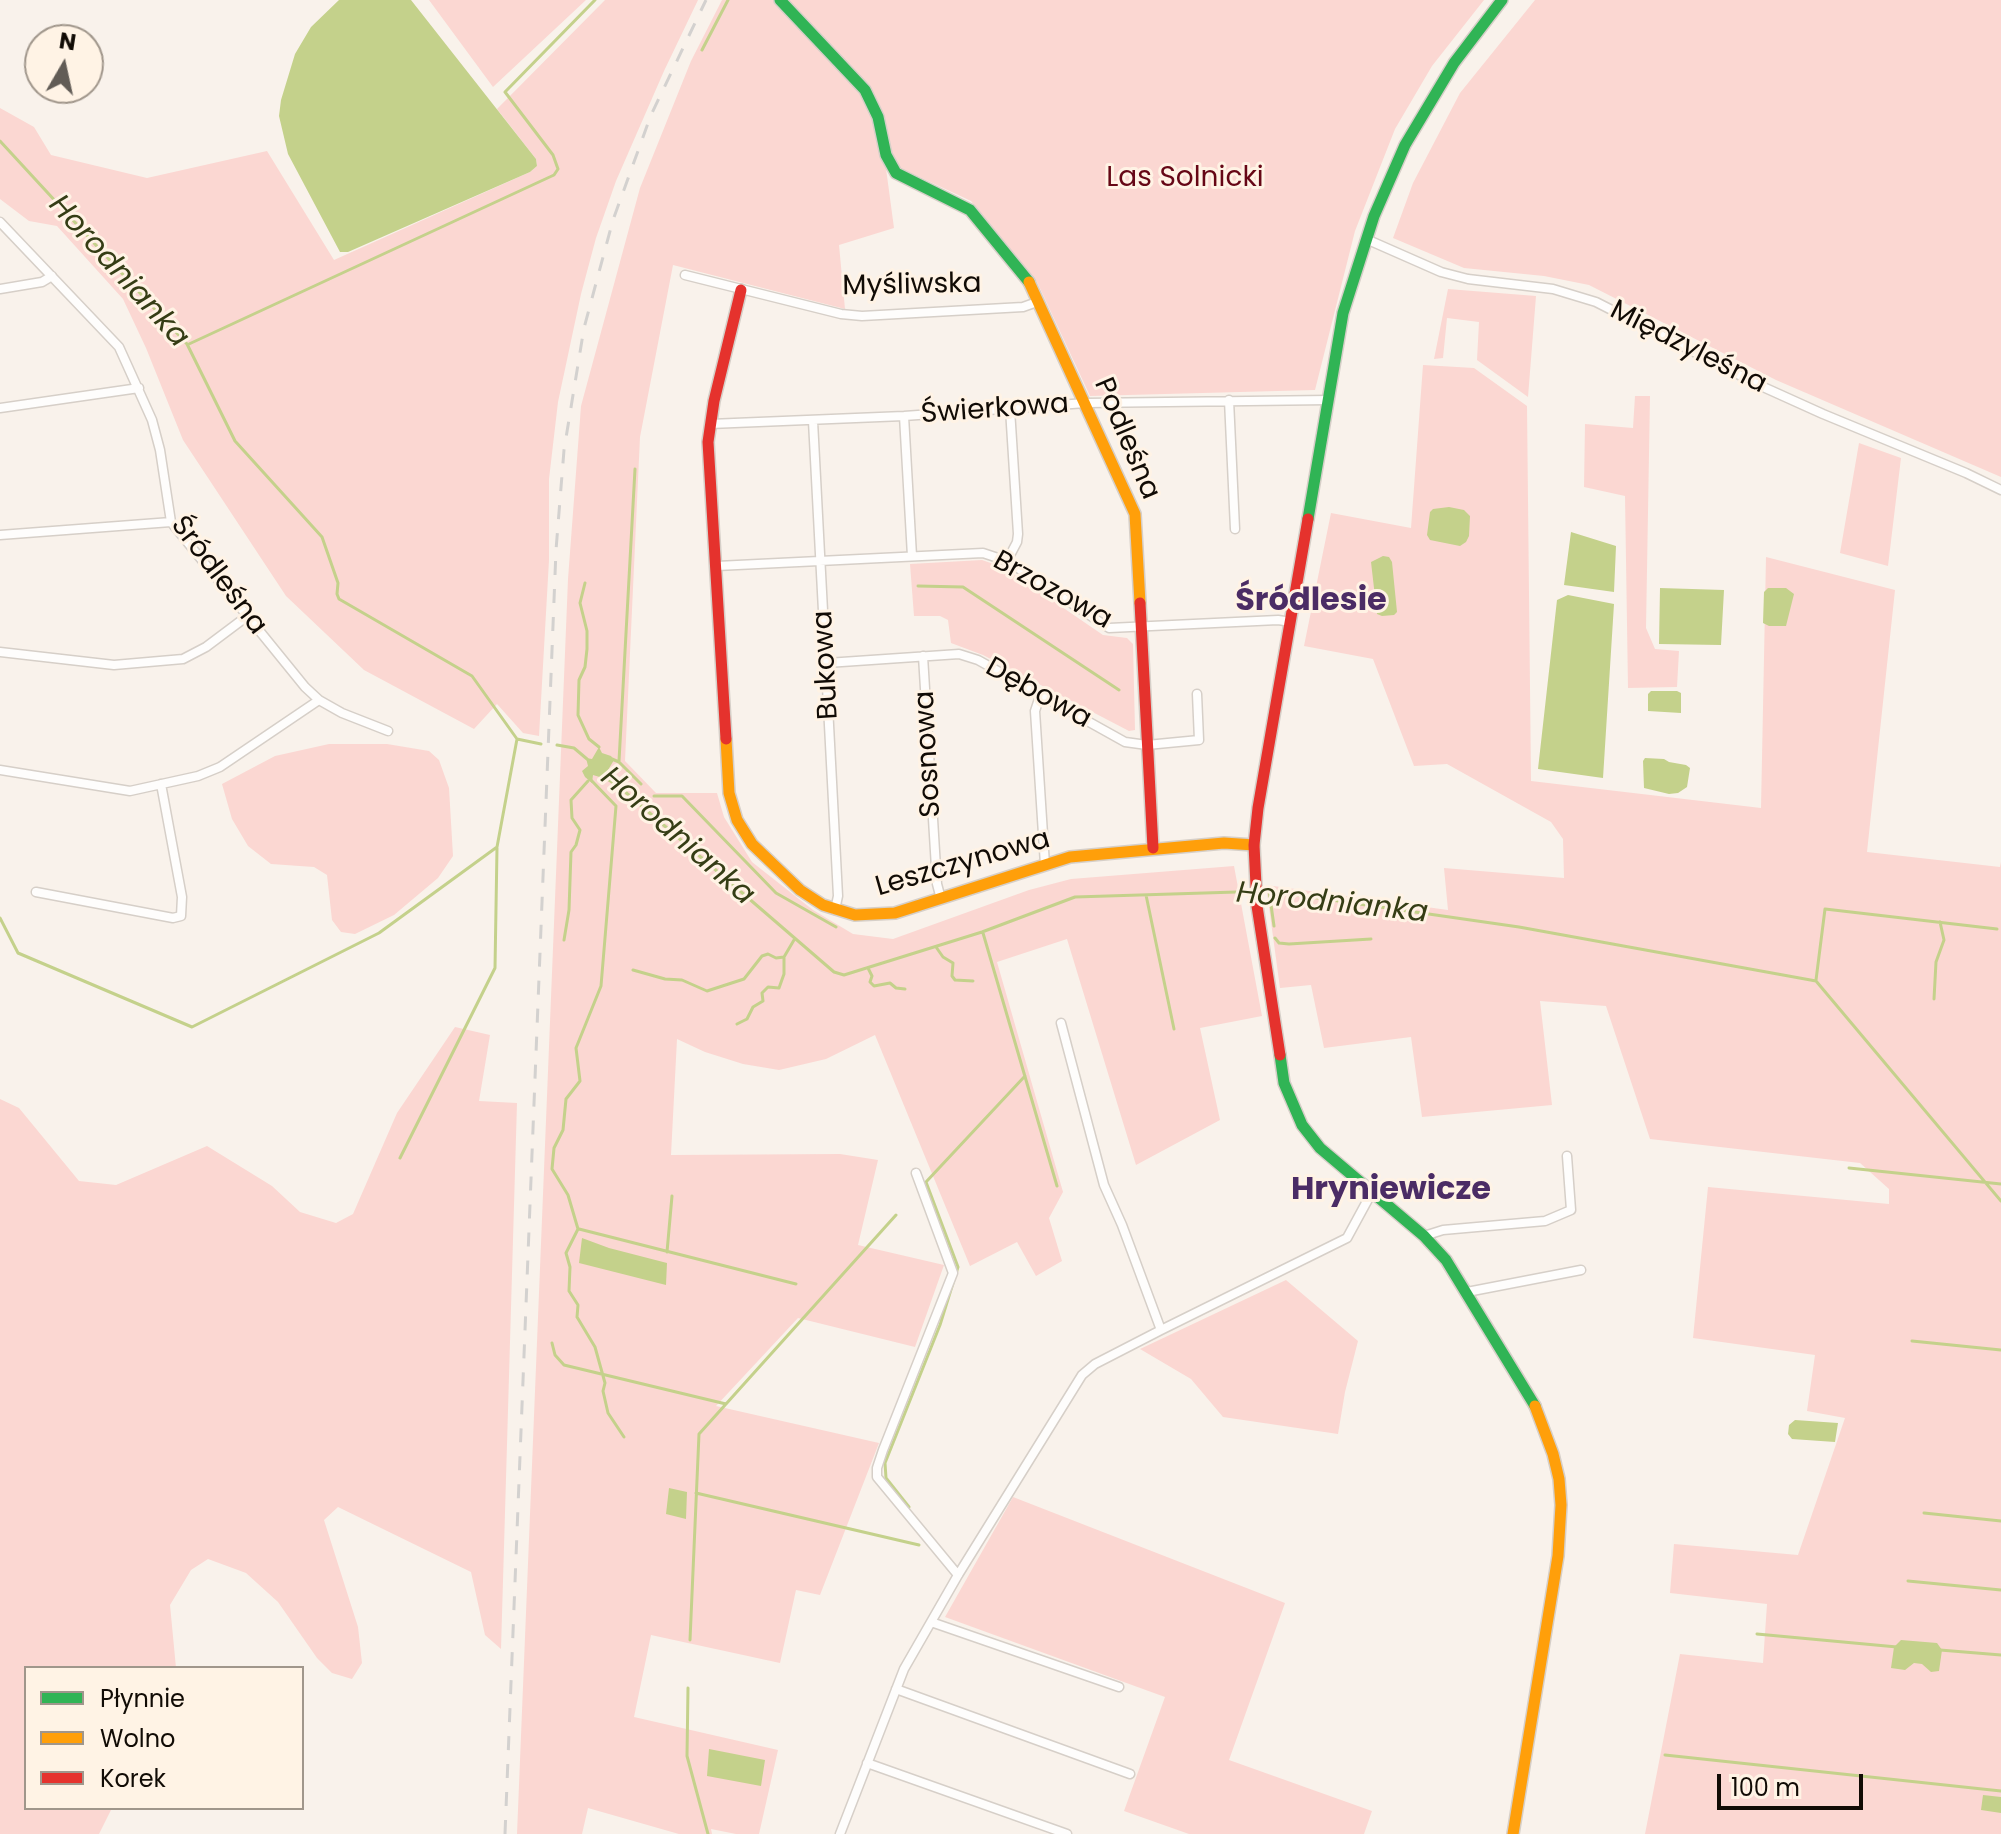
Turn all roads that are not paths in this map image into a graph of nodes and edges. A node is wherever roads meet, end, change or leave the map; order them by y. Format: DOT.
graph roads {
  1 [pos="780,0"];
  2 [pos="1502,0"];
  3 [pos="0,222"];
  4 [pos="1366,239"];
  5 [pos="685,275"];
  6 [pos="52,276"];
  7 [pos="0,289"];
  8 [pos="741,290"];
  9 [pos="1037,302"];
  10 [pos="139,388"];
  11 [pos="1229,400"];
  12 [pos="1329,400"];
  13 [pos="1086,403"];
  14 [pos="0,408"];
  15 [pos="1010,409"];
  16 [pos="904,416"];
  17 [pos="813,421"];
  18 [pos="710,424"];
  19 [pos="2001,490"];
  20 [pos="171,522"];
  21 [pos="1235,529"];
  22 [pos="0,535"];
  23 [pos="912,556"];
  24 [pos="821,561"];
  25 [pos="1007,561"];
  26 [pos="717,566"];
  27 [pos="246,617"];
  28 [pos="1291,622"];
  29 [pos="1141,628"];
  30 [pos="0,652"];
  31 [pos="923,656"];
  32 [pos="827,663"];
  33 [pos="1197,694"];
  34 [pos="1040,696"];
  35 [pos="319,700"];
  36 [pos="388,731"];
  37 [pos="1147,745"];
  38 [pos="0,770"];
  39 [pos="161,784"];
  40 [pos="1254,845"];
  41 [pos="1153,848"];
  42 [pos="1045,865"];
  43 [pos="36,892"];
  44 [pos="941,899"];
  45 [pos="835,910"];
  46 [pos="1061,1023"];
  47 [pos="1567,1156"];
  48 [pos="916,1173"];
  49 [pos="1372,1192"];
  50 [pos="1424,1236"];
  51 [pos="1581,1270"];
  52 [pos="1467,1292"];
  53 [pos="1161,1330"];
  54 [pos="958,1575"];
  55 [pos="931,1622"];
  56 [pos="1119,1687"];
  57 [pos="896,1689"];
  58 [pos="867,1763"];
  59 [pos="1130,1774"];
  60 [pos="840,1834"];
  61 [pos="1067,1834"];
  62 [pos="1513,1834"];
  1 -- 9 [label="street, Podleśna"];
  2 -- 4 [label="street"];
  3 -- 6 [label="street, Śródleśna"];
  4 -- 12 [label="street"];
  4 -- 19 [label="street, Międzyleśna"];
  5 -- 8 [label="street, Myśliwska"];
  6 -- 7 [label="street"];
  6 -- 10 [label="street, Śródleśna"];
  8 -- 9 [label="street, Myśliwska"];
  8 -- 18 [label="street"];
  9 -- 13 [label="street, Podleśna"];
  10 -- 14 [label="street"];
  10 -- 20 [label="street, Śródleśna"];
  11 -- 12 [label="street, Świerkowa"];
  11 -- 13 [label="street, Świerkowa"];
  11 -- 21 [label="street"];
  12 -- 28 [label="street"];
  13 -- 15 [label="street, Świerkowa"];
  13 -- 29 [label="street, Podleśna"];
  15 -- 16 [label="street, Świerkowa"];
  15 -- 25 [label="street"];
  16 -- 17 [label="street, Świerkowa"];
  16 -- 23 [label="street"];
  17 -- 18 [label="street, Świerkowa"];
  17 -- 24 [label="street, Bukowa"];
  18 -- 26 [label="street, Leszczynowa"];
  20 -- 22 [label="street"];
  20 -- 27 [label="street, Śródleśna"];
  23 -- 24 [label="street, Brzozowa"];
  23 -- 25 [label="street, Brzozowa"];
  24 -- 26 [label="street, Brzozowa"];
  24 -- 32 [label="street, Bukowa"];
  25 -- 29 [label="street, Brzozowa"];
  26 -- 45 [label="street, Leszczynowa"];
  27 -- 30 [label="street"];
  27 -- 35 [label="street, Śródleśna"];
  28 -- 29 [label="street, Brzozowa"];
  28 -- 40 [label="street"];
  29 -- 37 [label="street, Podleśna"];
  31 -- 32 [label="street, Dębowa"];
  31 -- 34 [label="street, Dębowa"];
  31 -- 44 [label="street, Sosnowa"];
  32 -- 45 [label="street, Bukowa"];
  33 -- 37 [label="street, Dębowa"];
  34 -- 37 [label="street, Dębowa"];
  34 -- 42 [label="street"];
  35 -- 36 [label="street, Śródleśna"];
  35 -- 39 [label="street"];
  37 -- 41 [label="street, Podleśna"];
  38 -- 39 [label="street"];
  39 -- 43 [label="street"];
  40 -- 41 [label="street, Leszczynowa"];
  40 -- 49 [label="street"];
  41 -- 42 [label="street, Leszczynowa"];
  42 -- 44 [label="street, Leszczynowa"];
  44 -- 45 [label="street, Leszczynowa"];
  46 -- 53 [label="street"];
  47 -- 50 [label="street"];
  48 -- 54 [label="street"];
  49 -- 50 [label="street"];
  49 -- 53 [label="street"];
  50 -- 52 [label="street"];
  51 -- 52 [label="street"];
  52 -- 62 [label="street"];
  53 -- 54 [label="street"];
  54 -- 55 [label="street"];
  55 -- 56 [label="street"];
  55 -- 57 [label="street"];
  57 -- 58 [label="street"];
  57 -- 59 [label="street"];
  58 -- 60 [label="street"];
  58 -- 61 [label="street"];
}
